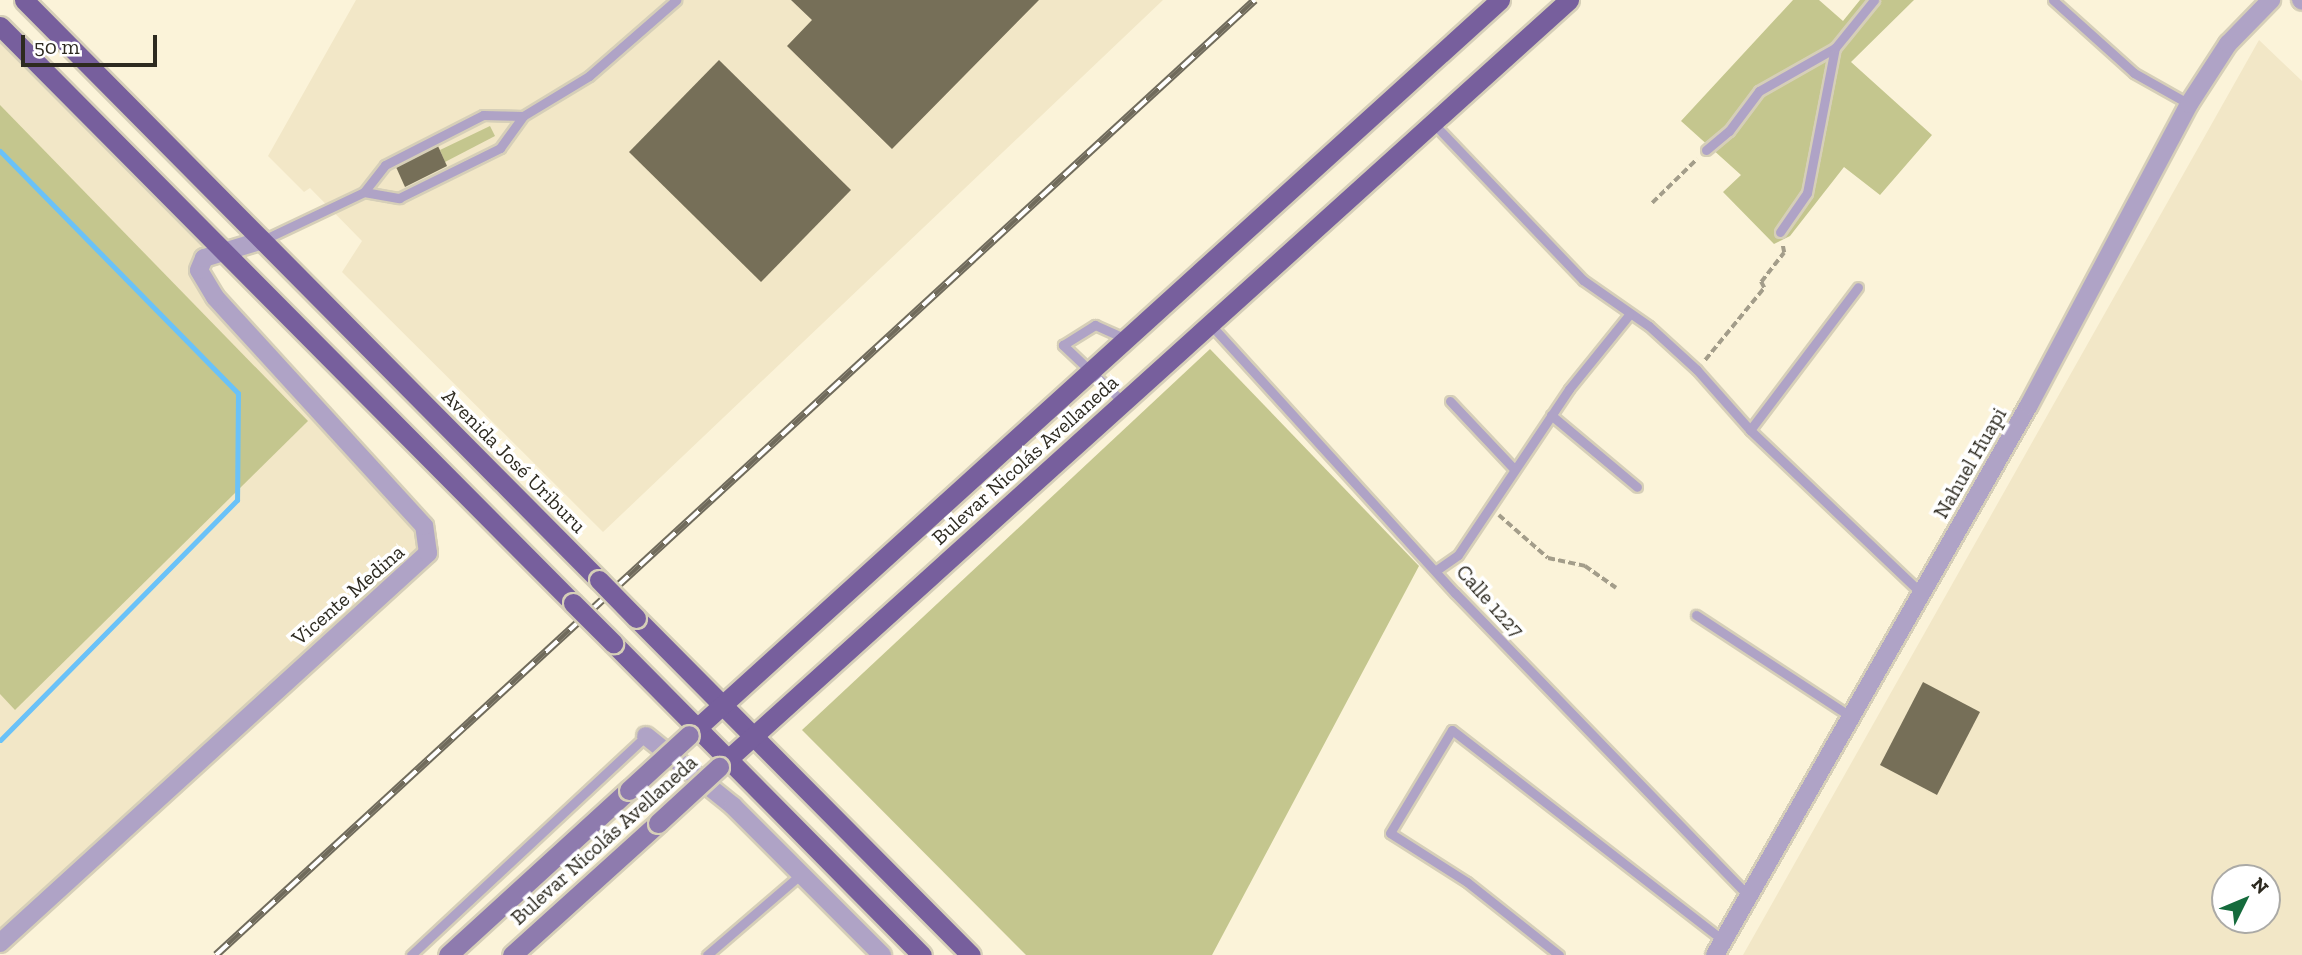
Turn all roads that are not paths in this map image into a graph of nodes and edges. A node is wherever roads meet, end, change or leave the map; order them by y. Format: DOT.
graph roads {
  1 [pos="24,0"];
  2 [pos="676,0"];
  3 [pos="1500,0"];
  4 [pos="1569,0"];
  5 [pos="1874,0"];
  6 [pos="2053,0"];
  7 [pos="2271,0"];
  8 [pos="0,26"];
  9 [pos="1835,48"];
  10 [pos="2189,104"];
  11 [pos="523,116"];
  12 [pos="1433,123"];
  13 [pos="1706,150"];
  14 [pos="364,192"];
  15 [pos="1780,232"];
  16 [pos="262,240"];
  17 [pos="223,251"];
  18 [pos="1858,287"];
  19 [pos="1629,315"];
  20 [pos="1209,324"];
  21 [pos="1126,338"];
  22 [pos="1091,369"];
  23 [pos="1451,401"];
  24 [pos="1123,402"];
  25 [pos="1551,415"];
  26 [pos="1750,430"];
  27 [pos="1514,470"];
  28 [pos="1637,487"];
  29 [pos="1438,569"];
  30 [pos="1922,594"];
  31 [pos="1696,615"];
  32 [pos="722,705"];
  33 [pos="1851,717"];
  34 [pos="693,732"];
  35 [pos="646,736"];
  36 [pos="753,736"];
  37 [pos="723,763"];
  38 [pos="800,875"];
  39 [pos="1749,896"];
  40 [pos="0,943"];
  41 [pos="1719,948"];
  42 [pos="411,955"];
  43 [pos="448,955"];
  44 [pos="512,955"];
  45 [pos="707,955"];
  46 [pos="882,955"];
  47 [pos="922,955"];
  48 [pos="971,955"];
  49 [pos="1559,955"];
  1 -- 16 [label="main road, Avenida José Uriburu"];
  2 -- 11 [label="lane"];
  3 -- 21 [label="main road, Bulevar Nicolás Avellaneda"];
  4 -- 12 [label="main road, Bulevar Nicolás Avellaneda"];
  5 -- 9 [label="lane"];
  6 -- 10 [label="lane"];
  7 -- 10 [label="street, Nahuel Huapi"];
  8 -- 17 [label="main road"];
  9 -- 13 [label="lane"];
  9 -- 15 [label="lane"];
  10 -- 30 [label="street, Nahuel Huapi"];
  11 -- 14 [label="lane"];
  11 -- 14 [label="lane"];
  12 -- 19 [label="lane"];
  12 -- 20 [label="main road, Bulevar Nicolás Avellaneda"];
  14 -- 16 [label="lane"];
  16 -- 17 [label="street"];
  16 -- 32 [label="main road, Avenida José Uriburu, bridge"];
  17 -- 34 [label="main road, bridge"];
  17 -- 40 [label="street, Vicente Medina"];
  18 -- 26 [label="lane"];
  19 -- 25 [label="lane"];
  19 -- 26 [label="lane"];
  20 -- 24 [label="main road, Bulevar Nicolás Avellaneda"];
  20 -- 29 [label="lane, Calle 1227"];
  21 -- 22 [label="main road, Bulevar Nicolás Avellaneda"];
  21 -- 22 [label="lane"];
  22 -- 24 [label="lane"];
  22 -- 32 [label="main road, Bulevar Nicolás Avellaneda"];
  23 -- 27 [label="lane"];
  24 -- 36 [label="main road, Bulevar Nicolás Avellaneda"];
  25 -- 27 [label="lane"];
  25 -- 28 [label="lane"];
  26 -- 30 [label="lane"];
  27 -- 29 [label="lane"];
  29 -- 39 [label="lane, Calle 1227"];
  30 -- 33 [label="street, Nahuel Huapi"];
  31 -- 33 [label="lane"];
  32 -- 34 [label="main road, Bulevar Nicolás Avellaneda"];
  32 -- 36 [label="main road, Avenida José Uriburu"];
  33 -- 39 [label="street, Nahuel Huapi"];
  34 -- 37 [label="main road"];
  34 -- 43 [label="main road, Bulevar Nicolás Avellaneda, bridge"];
  35 -- 38 [label="street"];
  35 -- 42 [label="lane"];
  36 -- 37 [label="main road, Bulevar Nicolás Avellaneda"];
  36 -- 48 [label="main road, Avenida José Uriburu"];
  37 -- 44 [label="main road, Bulevar Nicolás Avellaneda, bridge"];
  37 -- 47 [label="main road"];
  38 -- 45 [label="lane"];
  38 -- 46 [label="street"];
  39 -- 41 [label="street, Nahuel Huapi"];
  41 -- 49 [label="lane"];
}
